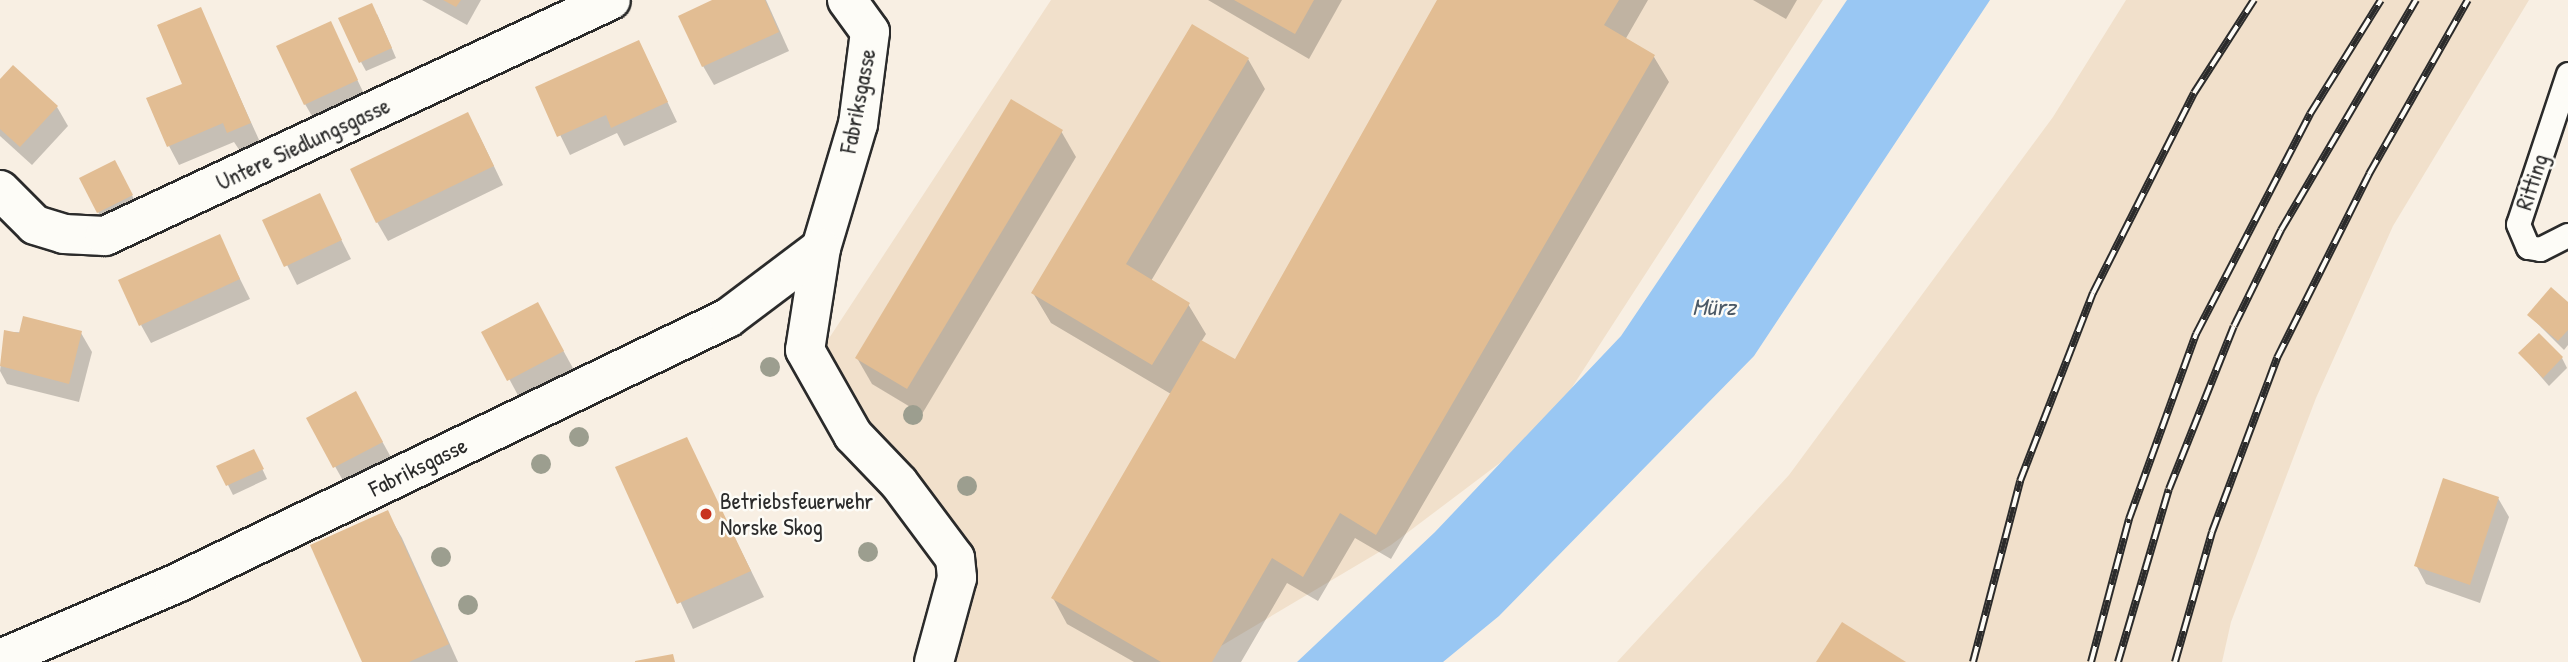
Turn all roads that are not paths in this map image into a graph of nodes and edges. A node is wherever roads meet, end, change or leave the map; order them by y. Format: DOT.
graph roads {
  1 [pos="611,0"];
  2 [pos="846,0"];
  3 [pos="2568,74"];
  4 [pos="0,190"];
  5 [pos="2568,235"];
  6 [pos="821,248"];
  7 [pos="0,659"];
  8 [pos="934,662"];
  1 -- 4 [label="street, Untere Siedlungsgasse"];
  2 -- 6 [label="street, Fabriksgasse"];
  3 -- 5 [label="lane, Ritting"];
  6 -- 7 [label="street, Fabriksgasse"];
  6 -- 8 [label="street, Fabriksgasse"];
}
